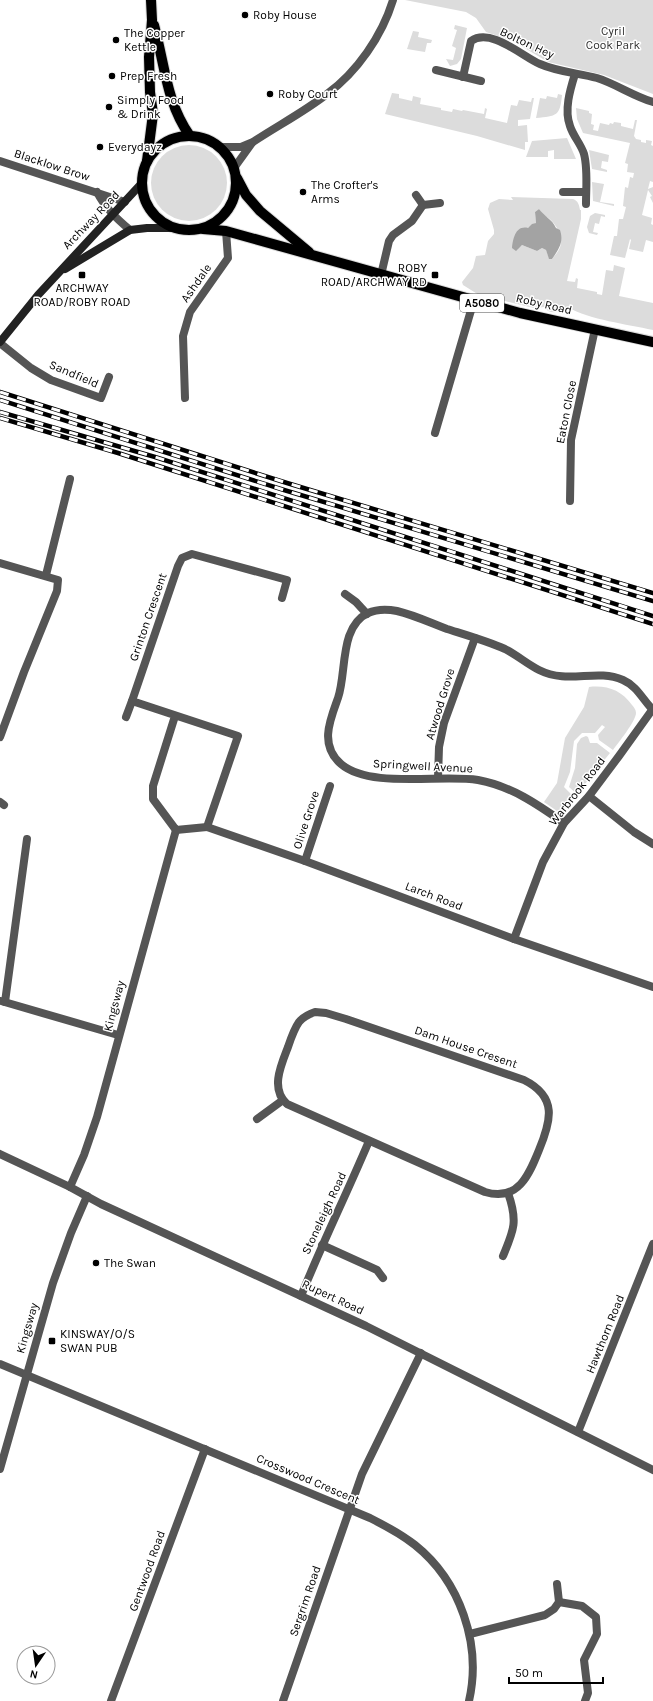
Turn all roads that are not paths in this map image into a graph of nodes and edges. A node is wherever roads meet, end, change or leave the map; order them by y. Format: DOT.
graph roads {
  1 [pos="151,0"];
  2 [pos="393,0"];
  3 [pos="152,20"];
  4 [pos="436,70"];
  5 [pos="575,74"];
  6 [pos="463,77"];
  7 [pos="481,81"];
  8 [pos="653,102"];
  9 [pos="190,136"];
  10 [pos="253,142"];
  11 [pos="220,147"];
  12 [pos="0,161"];
  13 [pos="147,163"];
  14 [pos="235,172"];
  15 [pos="142,183"];
  16 [pos="97,192"];
  17 [pos="563,192"];
  18 [pos="586,192"];
  19 [pos="416,195"];
  20 [pos="125,202"];
  21 [pos="440,203"];
  22 [pos="586,204"];
  23 [pos="422,205"];
  24 [pos="112,214"];
  25 [pos="175,228"];
  26 [pos="203,229"];
  27 [pos="130,230"];
  28 [pos="226,231"];
  29 [pos="314,256"];
  30 [pos="58,274"];
  31 [pos="381,275"];
  32 [pos="474,300"];
  33 [pos="596,329"];
  34 [pos="0,342"];
  35 [pos="653,342"];
  36 [pos="109,377"];
  37 [pos="184,398"];
  38 [pos="435,433"];
  39 [pos="70,479"];
  40 [pos="570,501"];
  41 [pos="0,562"];
  42 [pos="46,575"];
  43 [pos="345,594"];
  44 [pos="282,598"];
  45 [pos="367,614"];
  46 [pos="475,638"];
  47 [pos="132,702"];
  48 [pos="652,710"];
  49 [pos="175,716"];
  50 [pos="126,717"];
  51 [pos="0,737"];
  52 [pos="438,778"];
  53 [pos="330,786"];
  54 [pos="589,796"];
  55 [pos="564,823"];
  56 [pos="207,827"];
  57 [pos="176,830"];
  58 [pos="27,839"];
  59 [pos="653,844"];
  60 [pos="305,861"];
  61 [pos="514,939"];
  62 [pos="653,987"];
  63 [pos="2,1001"];
  64 [pos="118,1035"];
  65 [pos="283,1100"];
  66 [pos="257,1119"];
  67 [pos="369,1141"];
  68 [pos="0,1154"];
  69 [pos="70,1187"];
  70 [pos="508,1193"];
  71 [pos="87,1196"];
  72 [pos="653,1244"];
  73 [pos="322,1245"];
  74 [pos="503,1256"];
  75 [pos="383,1278"];
  76 [pos="301,1296"];
  77 [pos="421,1353"];
  78 [pos="0,1364"];
  79 [pos="27,1376"];
  80 [pos="578,1432"];
  81 [pos="205,1448"];
  82 [pos="0,1469"];
  83 [pos="653,1470"];
  84 [pos="349,1509"];
  85 [pos="557,1584"];
  86 [pos="559,1602"];
  87 [pos="470,1634"];
  88 [pos="112,1701"];
  89 [pos="283,1701"];
  90 [pos="469,1701"];
  91 [pos="585,1701"];
  1 -- 3 [label="main road, A5080"];
  2 -- 10 [label="street"];
  3 -- 9 [label="main road, A5080"];
  3 -- 13 [label="main road, A5080"];
  4 -- 6 [label="street"];
  5 -- 6 [label="street, Bolton Hey"];
  5 -- 8 [label="street, Bolton Hey"];
  5 -- 18 [label="street"];
  6 -- 7 [label="street"];
  9 -- 11 [label="main road, A5080"];
  9 -- 13 [label="main road, A5080"];
  10 -- 11 [label="street"];
  10 -- 14 [label="street"];
  11 -- 14 [label="main road, A5080"];
  12 -- 16 [label="street, Blacklow Brow"];
  13 -- 15 [label="main road, A5080"];
  14 -- 26 [label="main road, A5080"];
  14 -- 29 [label="main road, Roby Road / A5080"];
  15 -- 20 [label="main road, Archway Road"];
  15 -- 25 [label="main road, A5080"];
  16 -- 20 [label="street, Blacklow Brow"];
  16 -- 24 [label="street, Blacklow Brow"];
  17 -- 18 [label="street"];
  18 -- 22 [label="street"];
  19 -- 23 [label="street"];
  20 -- 24 [label="main road, Archway Road"];
  21 -- 23 [label="street"];
  23 -- 31 [label="street"];
  24 -- 27 [label="street, Blacklow Brow"];
  24 -- 30 [label="main road, Archway Road"];
  25 -- 26 [label="main road, A5080"];
  25 -- 27 [label="main road, Archway Road"];
  26 -- 28 [label="main road, Roby Road / A5080"];
  27 -- 30 [label="main road, Archway Road"];
  28 -- 29 [label="main road, Roby Road / A5080"];
  28 -- 37 [label="street, Ashdale"];
  29 -- 31 [label="main road, Roby Road / A5080"];
  30 -- 34 [label="main road, Archway Road"];
  31 -- 32 [label="main road, Roby Road / A5080"];
  32 -- 33 [label="main road, Roby Road / A5080"];
  32 -- 38 [label="street"];
  33 -- 35 [label="main road, Roby Road / A5080"];
  33 -- 40 [label="street, Eaton Close"];
  34 -- 36 [label="street, Sandfield"];
  39 -- 42 [label="street"];
  41 -- 42 [label="street"];
  42 -- 51 [label="street"];
  43 -- 45 [label="street"];
  44 -- 47 [label="street, Grinton Crescent"];
  45 -- 46 [label="street"];
  45 -- 52 [label="street, Springwell Avenue"];
  46 -- 48 [label="street"];
  46 -- 52 [label="street, Atwood Grove"];
  47 -- 49 [label="street"];
  47 -- 50 [label="street"];
  48 -- 54 [label="street, Warbrook Road"];
  49 -- 56 [label="street"];
  49 -- 57 [label="street"];
  52 -- 55 [label="street, Springwell Avenue"];
  53 -- 60 [label="street, Olive Grove"];
  54 -- 55 [label="street, Warbrook Road"];
  54 -- 59 [label="street"];
  55 -- 61 [label="street, Warbrook Road"];
  56 -- 57 [label="street"];
  56 -- 60 [label="street, Larch Road"];
  57 -- 64 [label="street, Kingsway"];
  58 -- 63 [label="street"];
  60 -- 61 [label="street, Larch Road"];
  61 -- 62 [label="street, Larch Road"];
  63 -- 64 [label="street"];
  64 -- 69 [label="street, Kingsway"];
  65 -- 66 [label="street"];
  65 -- 67 [label="street"];
  65 -- 70 [label="street, Dam House Cresent"];
  67 -- 70 [label="street"];
  67 -- 73 [label="street, Stoneleigh Road"];
  68 -- 69 [label="street, Rupert Road"];
  69 -- 71 [label="street, Rupert Road"];
  70 -- 74 [label="street"];
  71 -- 76 [label="street, Rupert Road"];
  71 -- 79 [label="street, Kingsway"];
  72 -- 80 [label="street, Hawthorn Road"];
  73 -- 75 [label="street"];
  73 -- 76 [label="street, Stoneleigh Road"];
  76 -- 77 [label="street, Rupert Road"];
  77 -- 80 [label="street, Rupert Road"];
  77 -- 84 [label="street, Sergrim Road"];
  78 -- 79 [label="street, Crosswood Crescent"];
  79 -- 81 [label="street, Crosswood Crescent"];
  79 -- 82 [label="street, Kingsway"];
  80 -- 83 [label="street, Rupert Road"];
  81 -- 84 [label="street, Crosswood Crescent"];
  81 -- 88 [label="street, Gentwood Road"];
  84 -- 87 [label="street, Crosswood Crescent"];
  84 -- 89 [label="street, Sergrim Road"];
  85 -- 86 [label="street"];
  86 -- 87 [label="street"];
  86 -- 91 [label="street"];
  87 -- 90 [label="street, Crosswood Crescent"];
}
